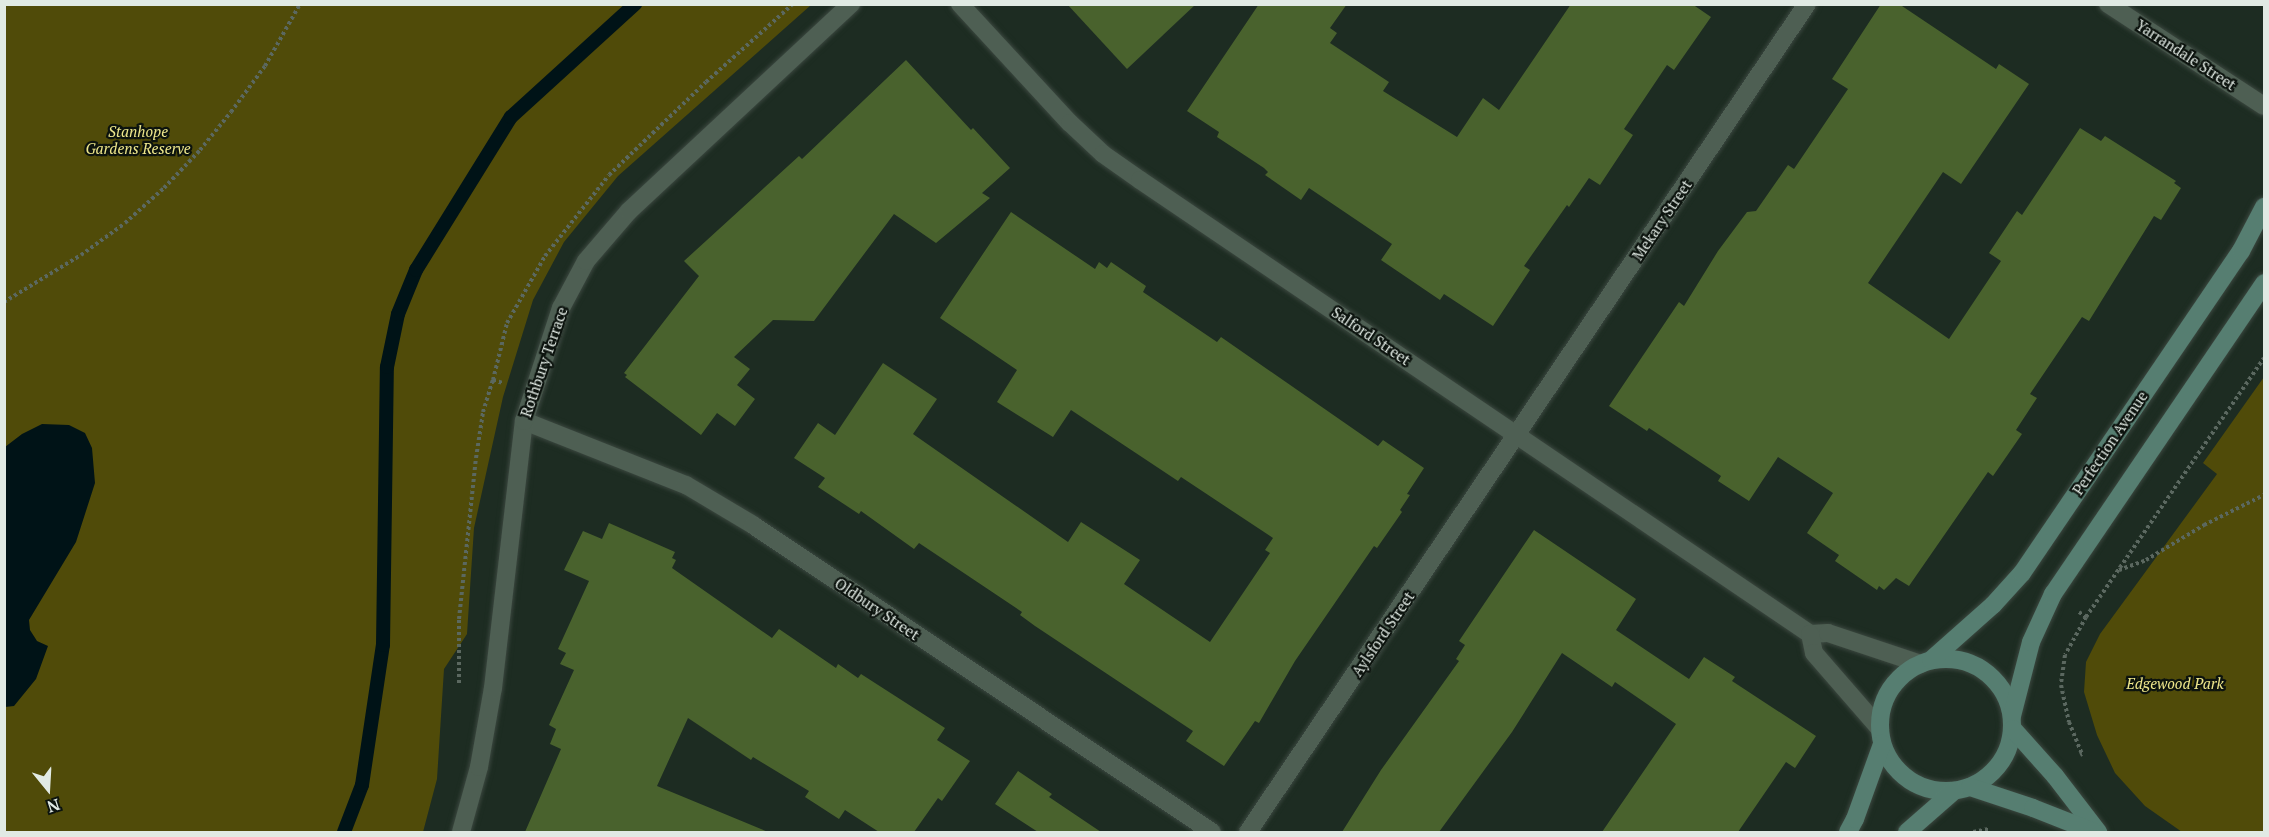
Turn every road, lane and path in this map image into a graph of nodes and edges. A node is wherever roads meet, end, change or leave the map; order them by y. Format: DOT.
graph roads {
  1 [pos="300,4"];
  2 [pos="851,4"];
  3 [pos="960,4"];
  4 [pos="1807,4"];
  5 [pos="2108,4"];
  6 [pos="2265,106"];
  7 [pos="2265,207"];
  8 [pos="2265,283"];
  9 [pos="4,302"];
  10 [pos="2265,358"];
  11 [pos="504,384"];
  12 [pos="524,421"];
  13 [pos="1517,435"];
  14 [pos="2265,495"];
  15 [pos="2117,571"];
  16 [pos="2071,606"];
  17 [pos="2086,617"];
  18 [pos="1810,634"];
  19 [pos="1926,662"];
  20 [pos="459,684"];
  21 [pos="2012,722"];
  22 [pos="1881,737"];
  23 [pos="2074,759"];
  24 [pos="1962,789"];
  25 [pos="461,832"];
  26 [pos="1212,832"];
  27 [pos="1248,832"];
  28 [pos="1848,832"];
  29 [pos="1907,832"];
  30 [pos="2096,832"];
  1 -- 9 [label="path"];
  2 -- 12 [label="street, Rothbury Terrace"];
  3 -- 13 [label="street, Salford Street"];
  4 -- 13 [label="street, Mekary Street"];
  5 -- 6 [label="street, Yarrandale Street"];
  7 -- 19 [label="main road, Perfection Avenue"];
  8 -- 21 [label="main road"];
  10 -- 15 [label="path"];
  11 -- 20 [label="path"];
  12 -- 25 [label="street, Rothbury Terrace"];
  12 -- 26 [label="street, Oldbury Street"];
  13 -- 18 [label="street, Salford Street"];
  13 -- 27 [label="street, Aylsford Street"];
  14 -- 15 [label="path"];
  15 -- 17 [label="path"];
  16 -- 17 [label="path"];
  17 -- 23 [label="path"];
  18 -- 19 [label="street, Salford Street"];
  18 -- 22 [label="street"];
  19 -- 21 [label="main road"];
  19 -- 22 [label="main road"];
  21 -- 24 [label="main road"];
  21 -- 30 [label="main road"];
  22 -- 24 [label="main road"];
  22 -- 28 [label="main road"];
  24 -- 29 [label="main road"];
  24 -- 30 [label="main road"];
}
